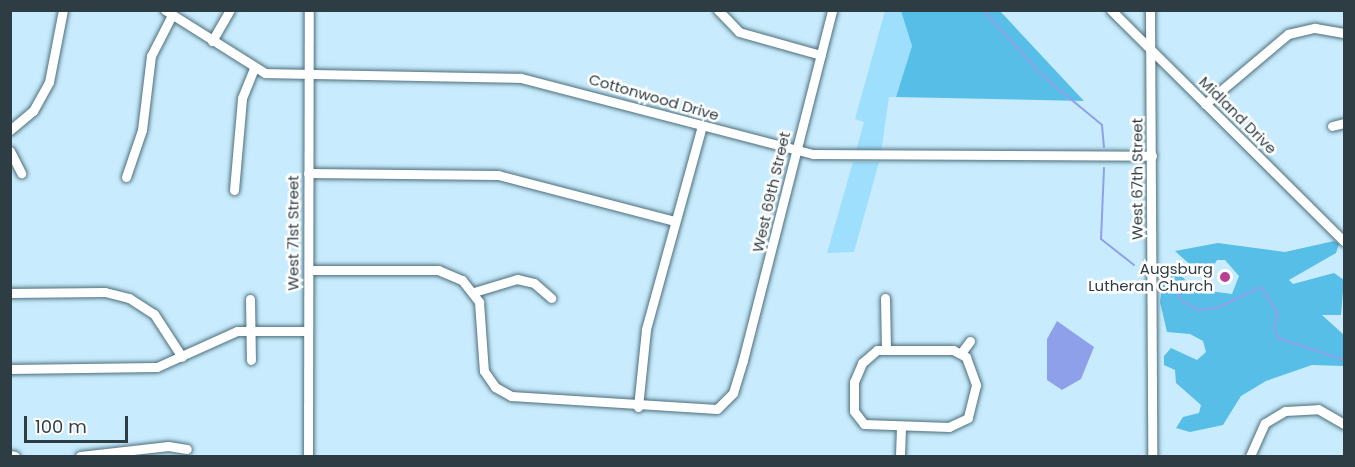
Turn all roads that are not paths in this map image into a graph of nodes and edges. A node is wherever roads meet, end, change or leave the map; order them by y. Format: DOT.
graph roads {
  1 [pos="63,10"];
  2 [pos="230,10"];
  3 [pos="309,10"];
  4 [pos="718,10"];
  5 [pos="832,10"];
  6 [pos="1111,10"];
  7 [pos="1150,10"];
  8 [pos="169,13"];
  9 [pos="1344,33"];
  10 [pos="212,41"];
  11 [pos="1151,50"];
  12 [pos="821,56"];
  13 [pos="254,68"];
  14 [pos="309,76"];
  15 [pos="1205,104"];
  16 [pos="1344,123"];
  17 [pos="702,126"];
  18 [pos="1332,126"];
  19 [pos="10,130"];
  20 [pos="10,151"];
  21 [pos="795,151"];
  22 [pos="1152,156"];
  23 [pos="21,173"];
  24 [pos="309,173"];
  25 [pos="126,177"];
  26 [pos="234,190"];
  27 [pos="675,221"];
  28 [pos="1344,242"];
  29 [pos="309,270"];
  30 [pos="474,292"];
  31 [pos="10,293"];
  32 [pos="551,298"];
  33 [pos="885,298"];
  34 [pos="250,299"];
  35 [pos="251,331"];
  36 [pos="308,332"];
  37 [pos="970,341"];
  38 [pos="886,349"];
  39 [pos="961,353"];
  40 [pos="182,357"];
  41 [pos="251,360"];
  42 [pos="10,369"];
  43 [pos="638,407"];
  44 [pos="856,419"];
  45 [pos="1344,424"];
  46 [pos="850,428"];
  47 [pos="901,429"];
  48 [pos="187,449"];
  49 [pos="10,455"];
  50 [pos="15,456"];
  51 [pos="80,456"];
  52 [pos="308,456"];
  53 [pos="900,456"];
  54 [pos="1152,456"];
  55 [pos="1250,456"];
  1 -- 19 [label="street"];
  2 -- 10 [label="street"];
  3 -- 14 [label="street, West 71st Street"];
  4 -- 12 [label="street"];
  5 -- 12 [label="street, West 69th Street"];
  6 -- 11 [label="street, Midland Drive"];
  7 -- 11 [label="street, West 67th Street"];
  8 -- 10 [label="street, Cottonwood Drive"];
  8 -- 25 [label="street"];
  9 -- 15 [label="street"];
  10 -- 13 [label="street, Cottonwood Drive"];
  11 -- 15 [label="street, Midland Drive"];
  11 -- 22 [label="street, West 67th Street"];
  12 -- 21 [label="street, West 69th Street"];
  13 -- 14 [label="street, Cottonwood Drive"];
  13 -- 26 [label="street"];
  14 -- 17 [label="street, Cottonwood Drive"];
  14 -- 24 [label="street, West 71st Street"];
  15 -- 28 [label="street, Midland Drive"];
  16 -- 18 [label="street"];
  17 -- 21 [label="street, Cottonwood Drive"];
  17 -- 27 [label="street"];
  20 -- 23 [label="street"];
  21 -- 22 [label="street, Cottonwood Drive"];
  21 -- 43 [label="street, West 69th Street"];
  22 -- 54 [label="street, West 67th Street"];
  24 -- 27 [label="street"];
  24 -- 29 [label="street, West 71st Street"];
  27 -- 43 [label="street"];
  29 -- 30 [label="street"];
  29 -- 36 [label="street, West 71st Street"];
  30 -- 32 [label="street"];
  30 -- 43 [label="street"];
  31 -- 40 [label="street"];
  33 -- 38 [label="street"];
  34 -- 35 [label="street"];
  35 -- 36 [label="street"];
  35 -- 40 [label="street"];
  35 -- 41 [label="street"];
  36 -- 52 [label="street, West 71st Street"];
  37 -- 39 [label="street"];
  38 -- 39 [label="street"];
  38 -- 44 [label="street"];
  39 -- 47 [label="street"];
  40 -- 42 [label="street"];
  44 -- 46 [label="street"];
  44 -- 47 [label="street"];
  45 -- 55 [label="street"];
  47 -- 53 [label="street"];
  48 -- 51 [label="street"];
  49 -- 50 [label="street"];
}
